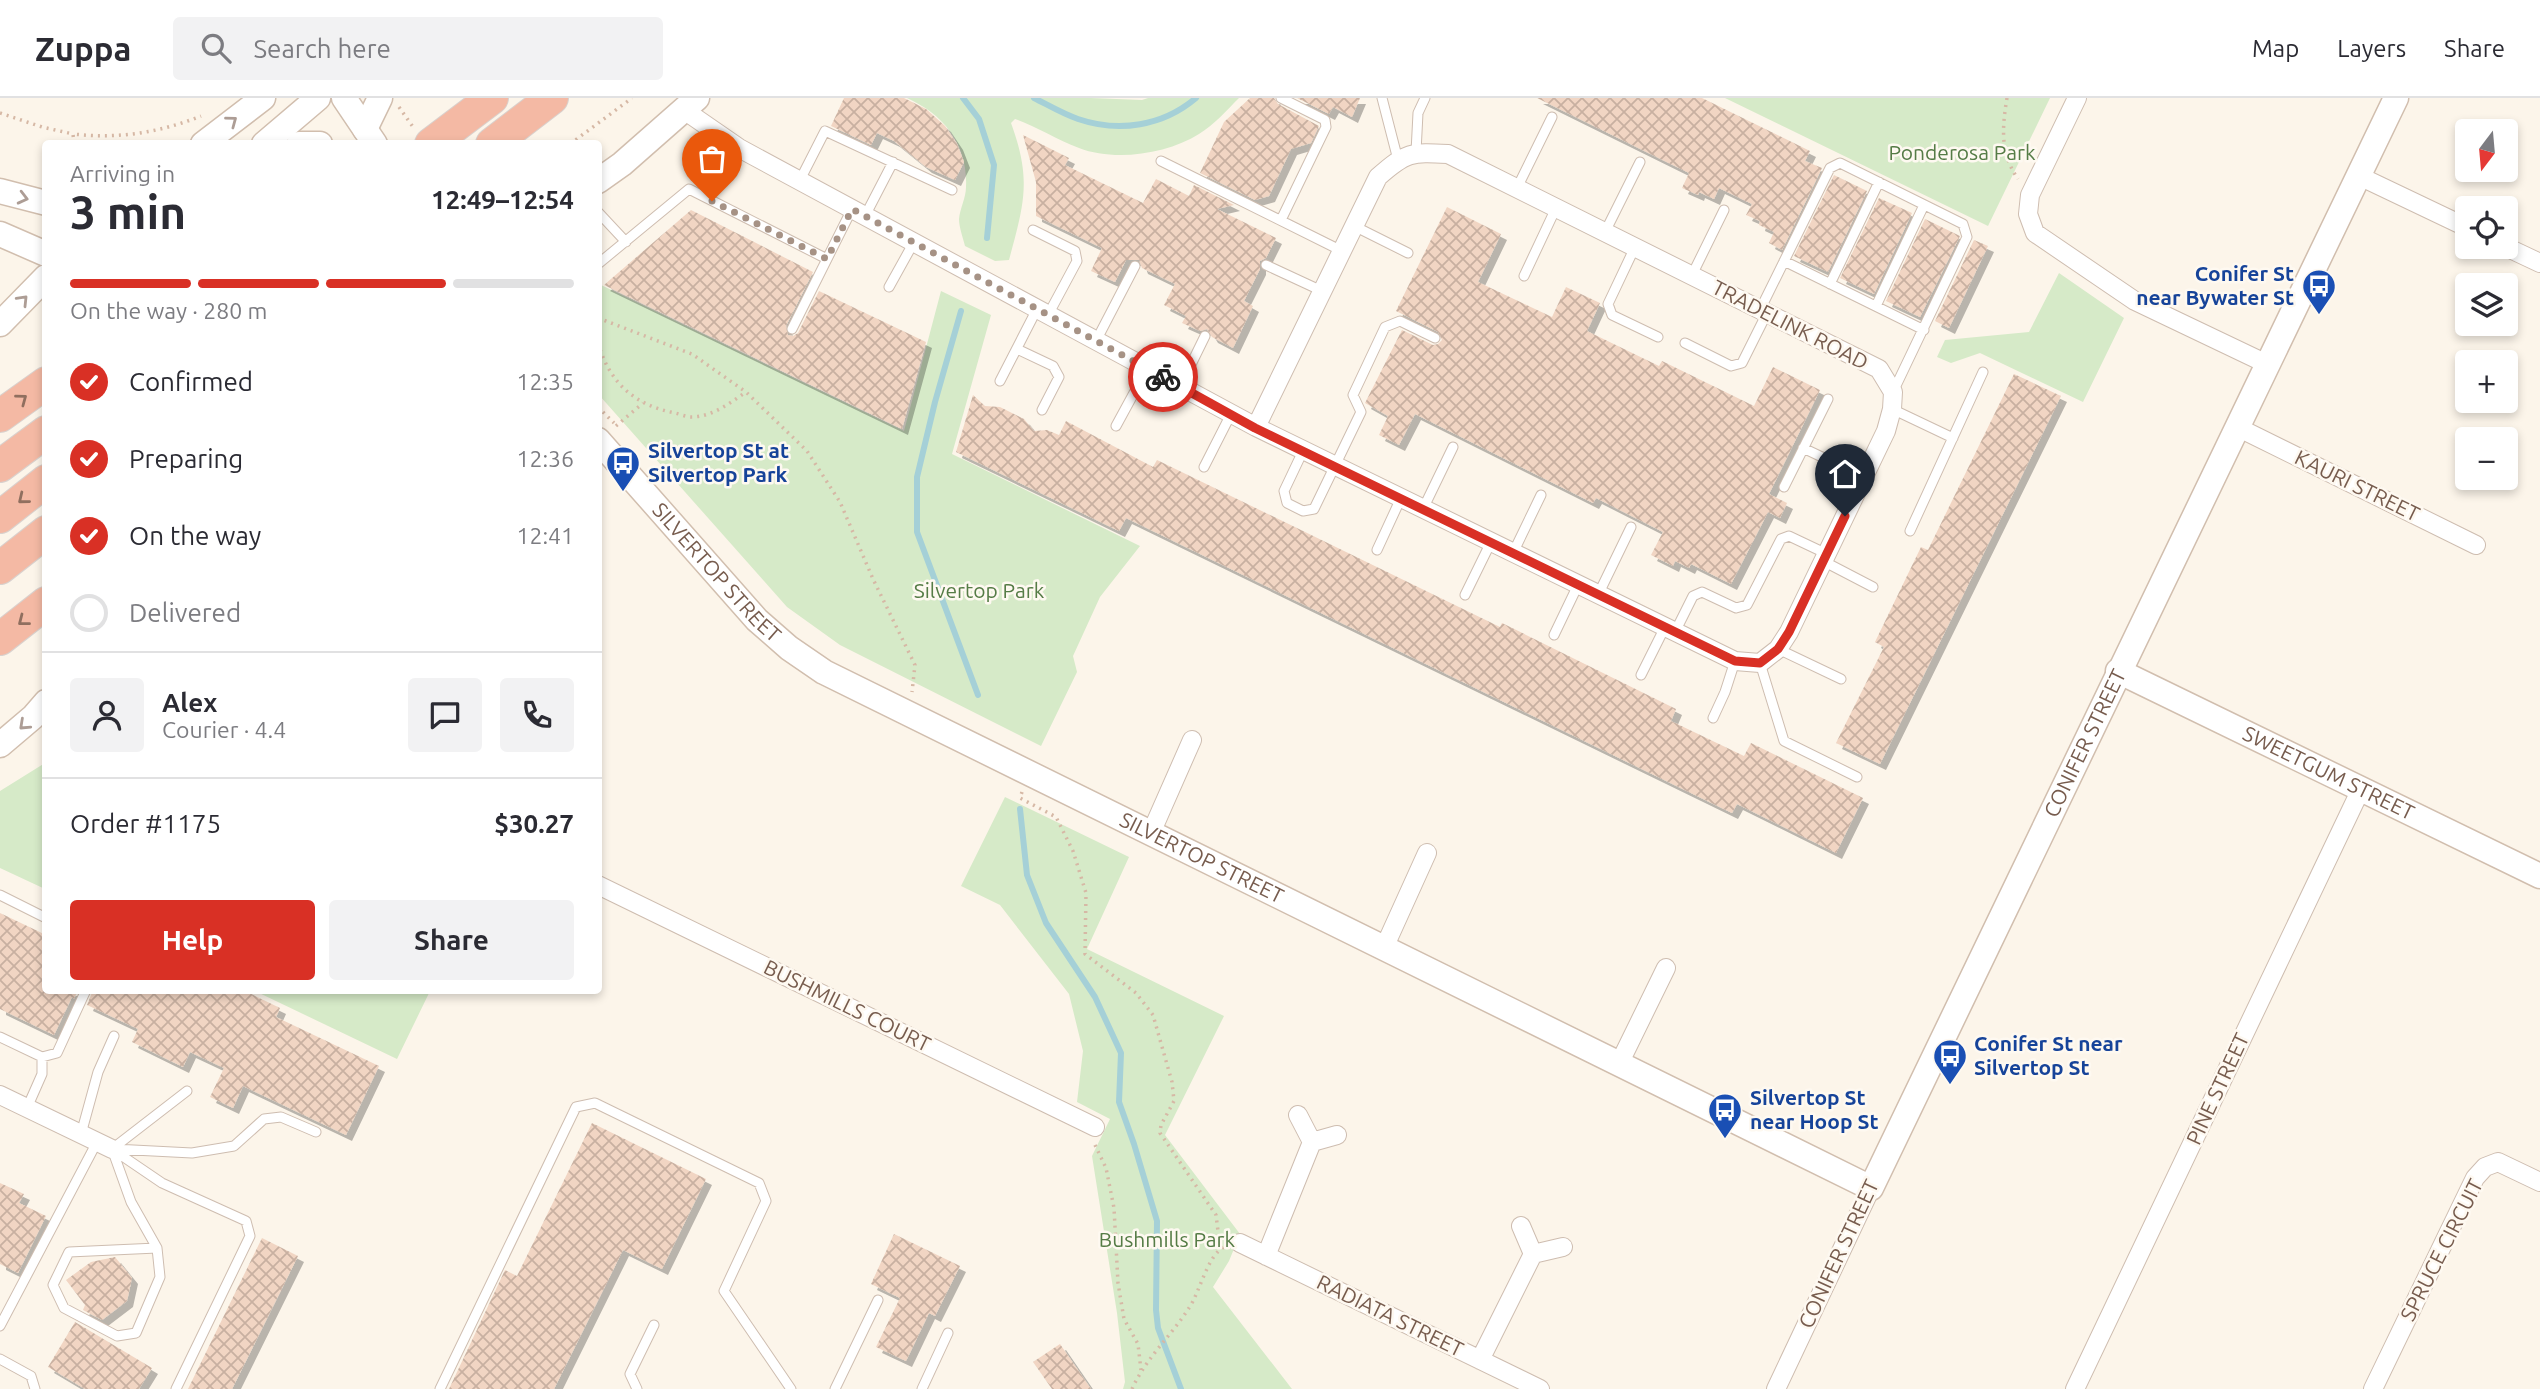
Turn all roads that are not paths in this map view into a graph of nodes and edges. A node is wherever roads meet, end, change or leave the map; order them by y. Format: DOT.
graph roads {
  1 [pos="262,98"];
  2 [pos="318,98"];
  3 [pos="344,98"];
  4 [pos="492,98"];
  5 [pos="552,98"];
  6 [pos="1281,98"];
  7 [pos="1382,98"];
  8 [pos="1425,98"];
  9 [pos="2077,98"];
  10 [pos="2396,98"];
  11 [pos="388,99"];
  12 [pos="691,104"];
  13 [pos="1552,117"];
  14 [pos="370,136"];
  15 [pos="430,138"];
  16 [pos="207,140"];
  17 [pos="269,140"];
  18 [pos="499,140"];
  19 [pos="1416,152"];
  20 [pos="1398,160"];
  21 [pos="1161,161"];
  22 [pos="892,162"];
  23 [pos="1640,162"];
  24 [pos="2359,176"];
  25 [pos="602,178"];
  26 [pos="800,180"];
  27 [pos="1879,183"];
  28 [pos="1517,188"];
  29 [pos="952,190"];
  30 [pos="0,191"];
  31 [pos="42,202"];
  32 [pos="1924,205"];
  33 [pos="1556,208"];
  34 [pos="1724,210"];
  35 [pos="859,212"];
  36 [pos="602,216"];
  37 [pos="1281,220"];
  38 [pos="2455,222"];
  39 [pos="1354,226"];
  40 [pos="1033,230"];
  41 [pos="1605,232"];
  42 [pos="0,234"];
  43 [pos="626,242"];
  44 [pos="914,242"];
  45 [pos="1635,247"];
  46 [pos="1342,251"];
  47 [pos="42,252"];
  48 [pos="1408,253"];
  49 [pos="2518,253"];
  50 [pos="827,259"];
  51 [pos="602,261"];
  52 [pos="1784,261"];
  53 [pos="2540,263"];
  54 [pos="1266,265"];
  55 [pos="1135,266"];
  56 [pos="1692,275"];
  57 [pos="1524,276"];
  58 [pos="42,281"];
  59 [pos="1830,284"];
  60 [pos="889,287"];
  61 [pos="1322,291"];
  62 [pos="1876,306"];
  63 [pos="1764,311"];
  64 [pos="1043,312"];
  65 [pos="0,324"];
  66 [pos="792,329"];
  67 [pos="1924,330"];
  68 [pos="1205,336"];
  69 [pos="1658,337"];
  70 [pos="1435,338"];
  71 [pos="1097,341"];
  72 [pos="1685,343"];
  73 [pos="1017,349"];
  74 [pos="2267,364"];
  75 [pos="1147,369"];
  76 [pos="1983,372"];
  77 [pos="1000,381"];
  78 [pos="42,386"];
  79 [pos="1180,387"];
  80 [pos="1828,399"];
  81 [pos="1893,400"];
  82 [pos="1042,410"];
  83 [pos="1231,414"];
  84 [pos="0,416"];
  85 [pos="1116,426"];
  86 [pos="1255,428"];
  87 [pos="2239,428"];
  88 [pos="42,435"];
  89 [pos="1953,438"];
  90 [pos="602,445"];
  91 [pos="1453,447"];
  92 [pos="1804,448"];
  93 [pos="1303,451"];
  94 [pos="0,467"];
  95 [pos="1204,467"];
  96 [pos="1335,467"];
  97 [pos="1864,477"];
  98 [pos="42,484"];
  99 [pos="1784,487"];
  100 [pos="1541,495"];
  101 [pos="1401,498"];
  102 [pos="1423,509"];
  103 [pos="0,517"];
  104 [pos="1631,527"];
  105 [pos="1910,531"];
  106 [pos="42,535"];
  107 [pos="1490,542"];
  108 [pos="2476,545"];
  109 [pos="1377,550"];
  110 [pos="1513,553"];
  111 [pos="1825,558"];
  112 [pos="0,568"];
  113 [pos="1578,585"];
  114 [pos="1873,587"];
  115 [pos="1465,595"];
  116 [pos="1598,595"];
  117 [pos="42,606"];
  118 [pos="1670,630"];
  119 [pos="1554,635"];
  120 [pos="0,639"];
  121 [pos="1778,649"];
  122 [pos="1735,661"];
  123 [pos="1760,663"];
  124 [pos="2118,671"];
  125 [pos="1641,675"];
  126 [pos="1841,679"];
  127 [pos="42,707"];
  128 [pos="1713,718"];
  129 [pos="1192,740"];
  130 [pos="0,745"];
  131 [pos="1857,777"];
  132 [pos="2361,789"];
  133 [pos="1151,834"];
  134 [pos="1427,853"];
  135 [pos="2540,876"];
  136 [pos="602,887"];
  137 [pos="0,895"];
  138 [pos="42,916"];
  139 [pos="1384,948"];
  140 [pos="1666,968"];
  141 [pos="84,994"];
  142 [pos="0,1037"];
  143 [pos="114,1037"];
  144 [pos="42,1057"];
  145 [pos="1619,1064"];
  146 [pos="187,1091"];
  147 [pos="0,1095"];
  148 [pos="27,1108"];
  149 [pos="1298,1115"];
  150 [pos="1095,1127"];
  151 [pos="316,1132"];
  152 [pos="1338,1135"];
  153 [pos="96,1142"];
  154 [pos="1312,1142"];
  155 [pos="2540,1182"];
  156 [pos="1871,1188"];
  157 [pos="1521,1226"];
  158 [pos="1240,1243"];
  159 [pos="1563,1247"];
  160 [pos="156,1248"];
  161 [pos="1533,1254"];
  162 [pos="1266,1255"];
  163 [pos="878,1300"];
  164 [pos="654,1325"];
  165 [pos="0,1326"];
  166 [pos="948,1333"];
  167 [pos="0,1359"];
  168 [pos="1480,1360"];
  169 [pos="35,1389"];
  170 [pos="176,1389"];
  171 [pos="440,1389"];
  172 [pos="637,1389"];
  173 [pos="791,1389"];
  174 [pos="835,1389"];
  175 [pos="922,1389"];
  176 [pos="1539,1389"];
  177 [pos="1776,1389"];
  178 [pos="2075,1389"];
  179 [pos="2373,1389"];
  16 -- 1 [label="street, one-way"];
  2 -- 17 [label="street"];
  3 -- 14 [label="street"];
  4 -- 15 [label="highway"];
  5 -- 18 [label="highway"];
  6 -- 37 [label="lane"];
  7 -- 20 [label="lane"];
  8 -- 19 [label="lane"];
  9 -- 74 [label="street"];
  10 -- 24 [label="street, CONIFER STREET"];
  11 -- 14 [label="street"];
  12 -- 25 [label="street"];
  12 -- 26 [label="street"];
  13 -- 28 [label="lane"];
  19 -- 20 [label="street, TRADELINK ROAD"];
  19 -- 28 [label="street, TRADELINK ROAD"];
  20 -- 39 [label="street, TRADELINK ROAD"];
  21 -- 37 [label="lane"];
  22 -- 26 [label="lane"];
  22 -- 29 [label="lane"];
  22 -- 35 [label="lane"];
  23 -- 41 [label="lane"];
  24 -- 38 [label="street"];
  24 -- 74 [label="street, CONIFER STREET"];
  26 -- 35 [label="street"];
  27 -- 32 [label="lane"];
  27 -- 52 [label="lane"];
  27 -- 59 [label="lane"];
  28 -- 33 [label="street, TRADELINK ROAD"];
  30 -- 31 [label="street, one-way"];
  32 -- 62 [label="lane"];
  32 -- 67 [label="lane"];
  33 -- 41 [label="street, TRADELINK ROAD"];
  33 -- 57 [label="lane"];
  34 -- 56 [label="lane"];
  35 -- 44 [label="street"];
  35 -- 50 [label="lane"];
  36 -- 43 [label="lane"];
  37 -- 46 [label="lane"];
  39 -- 46 [label="street, TRADELINK ROAD"];
  39 -- 48 [label="lane"];
  40 -- 64 [label="lane"];
  41 -- 45 [label="street, TRADELINK ROAD"];
  42 -- 47 [label="street"];
  43 -- 50 [label="lane"];
  43 -- 51 [label="lane"];
  44 -- 60 [label="lane"];
  44 -- 64 [label="street"];
  45 -- 56 [label="street, TRADELINK ROAD"];
  45 -- 69 [label="lane"];
  46 -- 61 [label="street, TRADELINK ROAD"];
  49 -- 53 [label="street"];
  50 -- 66 [label="lane"];
  52 -- 59 [label="lane"];
  52 -- 63 [label="lane"];
  54 -- 61 [label="lane"];
  55 -- 71 [label="lane"];
  56 -- 63 [label="street, TRADELINK ROAD"];
  65 -- 58 [label="street, one-way"];
  59 -- 62 [label="lane"];
  61 -- 86 [label="street, TRADELINK ROAD"];
  62 -- 67 [label="lane"];
  63 -- 72 [label="lane"];
  63 -- 81 [label="street, TRADELINK ROAD"];
  64 -- 71 [label="street"];
  64 -- 73 [label="lane"];
  67 -- 81 [label="lane"];
  68 -- 79 [label="lane"];
  70 -- 96 [label="lane"];
  71 -- 75 [label="street"];
  73 -- 77 [label="lane"];
  73 -- 82 [label="lane"];
  74 -- 87 [label="street, CONIFER STREET"];
  75 -- 79 [label="street"];
  75 -- 85 [label="lane"];
  76 -- 89 [label="lane"];
  84 -- 78 [label="highway, one-way"];
  79 -- 83 [label="street"];
  80 -- 92 [label="lane"];
  81 -- 89 [label="lane"];
  81 -- 97 [label="street"];
  83 -- 86 [label="street"];
  83 -- 95 [label="lane"];
  86 -- 93 [label="street"];
  87 -- 108 [label="street, KAURI STREET"];
  87 -- 124 [label="street, CONIFER STREET"];
  88 -- 94 [label="highway"];
  89 -- 105 [label="lane"];
  90 -- 133 [label="street, SILVERTOP STREET"];
  91 -- 102 [label="lane"];
  92 -- 97 [label="lane"];
  92 -- 99 [label="lane"];
  93 -- 96 [label="street"];
  93 -- 96 [label="lane"];
  96 -- 101 [label="street"];
  97 -- 111 [label="street"];
  98 -- 103 [label="highway, one-way"];
  100 -- 110 [label="lane"];
  101 -- 102 [label="street"];
  101 -- 109 [label="lane"];
  102 -- 107 [label="street"];
  104 -- 116 [label="lane"];
  106 -- 112 [label="highway"];
  107 -- 110 [label="street"];
  107 -- 115 [label="lane"];
  110 -- 113 [label="street"];
  111 -- 114 [label="lane"];
  111 -- 118 [label="lane"];
  111 -- 121 [label="street"];
  113 -- 116 [label="street"];
  113 -- 119 [label="lane"];
  116 -- 118 [label="street"];
  117 -- 120 [label="highway, one-way"];
  118 -- 122 [label="street"];
  118 -- 125 [label="lane"];
  121 -- 123 [label="street"];
  121 -- 126 [label="lane"];
  122 -- 123 [label="street"];
  122 -- 128 [label="lane"];
  123 -- 131 [label="lane"];
  124 -- 132 [label="street, SWEETGUM STREET"];
  124 -- 156 [label="street, CONIFER STREET"];
  127 -- 130 [label="street, one-way"];
  129 -- 133 [label="street"];
  132 -- 135 [label="street, SWEETGUM STREET"];
  132 -- 178 [label="street, PINE STREET"];
  133 -- 139 [label="street, SILVERTOP STREET"];
  134 -- 139 [label="street"];
  136 -- 150 [label="street, BUSHMILLS COURT"];
  137 -- 138 [label="lane"];
  139 -- 145 [label="street, SILVERTOP STREET"];
  140 -- 145 [label="street"];
  141 -- 144 [label="lane"];
  142 -- 144 [label="lane"];
  143 -- 153 [label="lane"];
  144 -- 148 [label="lane"];
  145 -- 156 [label="street, SILVERTOP STREET"];
  146 -- 153 [label="lane"];
  147 -- 148 [label="street"];
  148 -- 153 [label="street"];
  149 -- 154 [label="street"];
  151 -- 153 [label="lane"];
  152 -- 154 [label="street"];
  153 -- 160 [label="lane"];
  153 -- 165 [label="lane"];
  153 -- 170 [label="lane"];
  154 -- 162 [label="street"];
  155 -- 179 [label="street, SPRUCE CIRCUIT"];
  156 -- 177 [label="street, CONIFER STREET"];
  157 -- 161 [label="street"];
  158 -- 162 [label="street, RADIATA STREET"];
  159 -- 161 [label="street"];
  160 -- 160 [label="lane"];
  161 -- 168 [label="street"];
  162 -- 168 [label="street, RADIATA STREET"];
  163 -- 174 [label="lane"];
  164 -- 172 [label="lane"];
  166 -- 175 [label="lane"];
  167 -- 169 [label="lane"];
  168 -- 176 [label="street, RADIATA STREET"];
  171 -- 173 [label="lane"];
}
